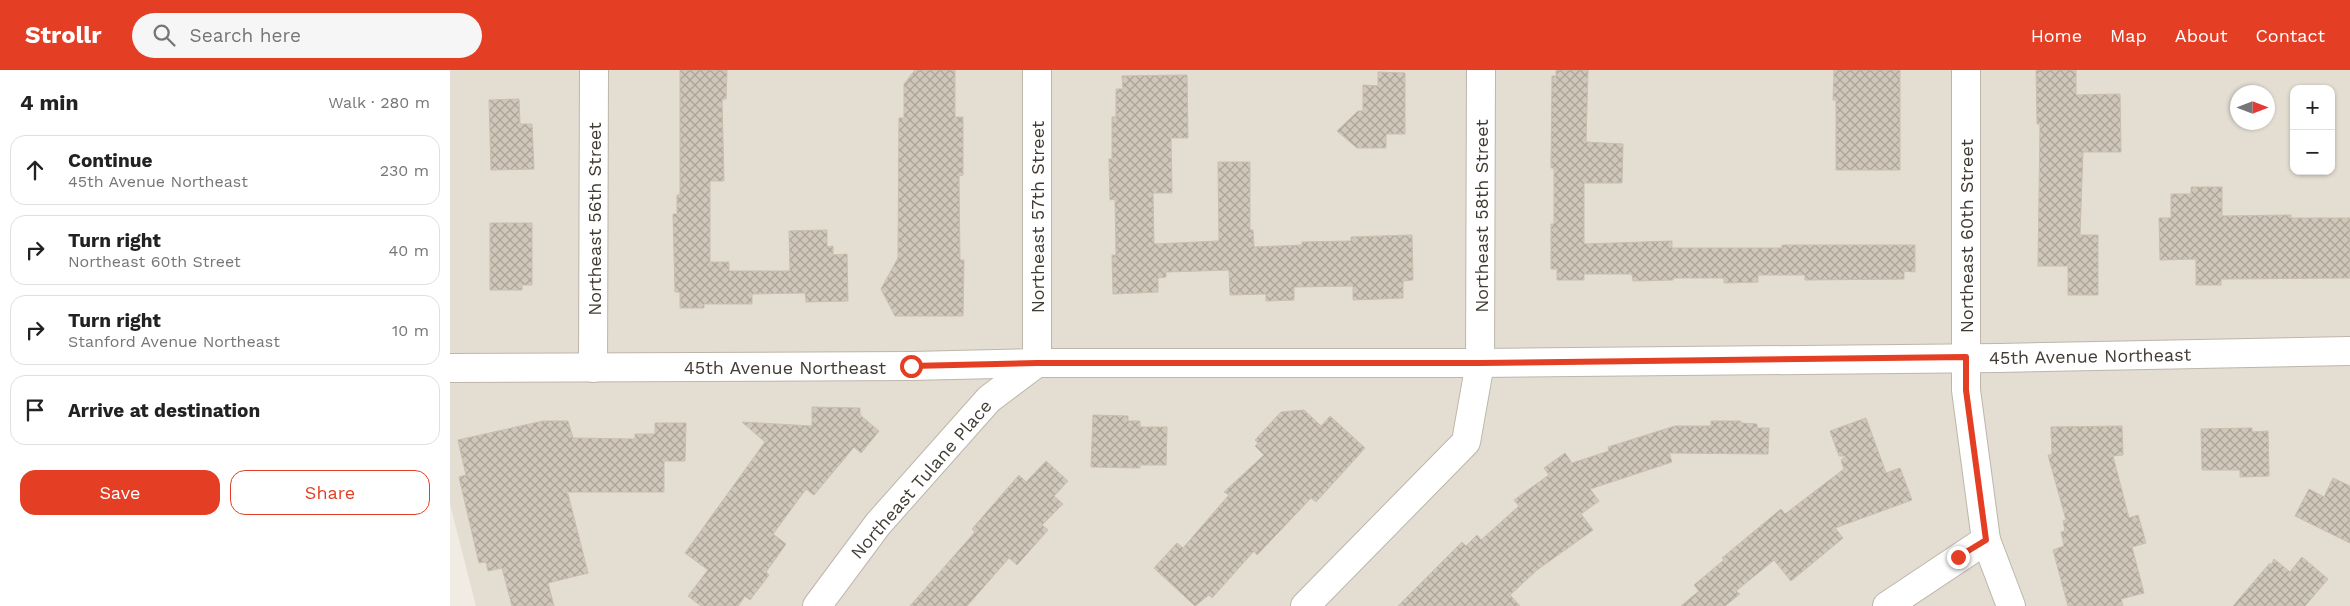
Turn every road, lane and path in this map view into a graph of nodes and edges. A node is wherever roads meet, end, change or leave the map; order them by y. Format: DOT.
graph roads {
  1 [pos="594,70"];
  2 [pos="1037,70"];
  3 [pos="1481,70"];
  4 [pos="1966,70"];
  5 [pos="2350,351"];
  6 [pos="1966,357"];
  7 [pos="1037,363"];
  8 [pos="1480,363"];
  9 [pos="450,368"];
  10 [pos="593,368"];
  11 [pos="1986,540"];
  12 [pos="817,606"];
  13 [pos="1305,606"];
  14 [pos="1887,606"];
  15 [pos="2011,606"];
  1 -- 10 [label="street, Northeast 56th Street"];
  2 -- 7 [label="street, Northeast 57th Street"];
  3 -- 8 [label="street, Northeast 58th Street"];
  4 -- 6 [label="street, Northeast 60th Street"];
  5 -- 6 [label="street, 45th Avenue Northeast"];
  6 -- 8 [label="street, 45th Avenue Northeast"];
  6 -- 11 [label="street, Northeast 60th Street"];
  7 -- 8 [label="street, 45th Avenue Northeast"];
  7 -- 10 [label="street, 45th Avenue Northeast"];
  7 -- 12 [label="street, Northeast Tulane Place"];
  8 -- 13 [label="street, Northeast 58th Street"];
  9 -- 10 [label="street, 45th Avenue Northeast"];
  11 -- 14 [label="street"];
  11 -- 15 [label="street, Northeast 60th Street"];
}
